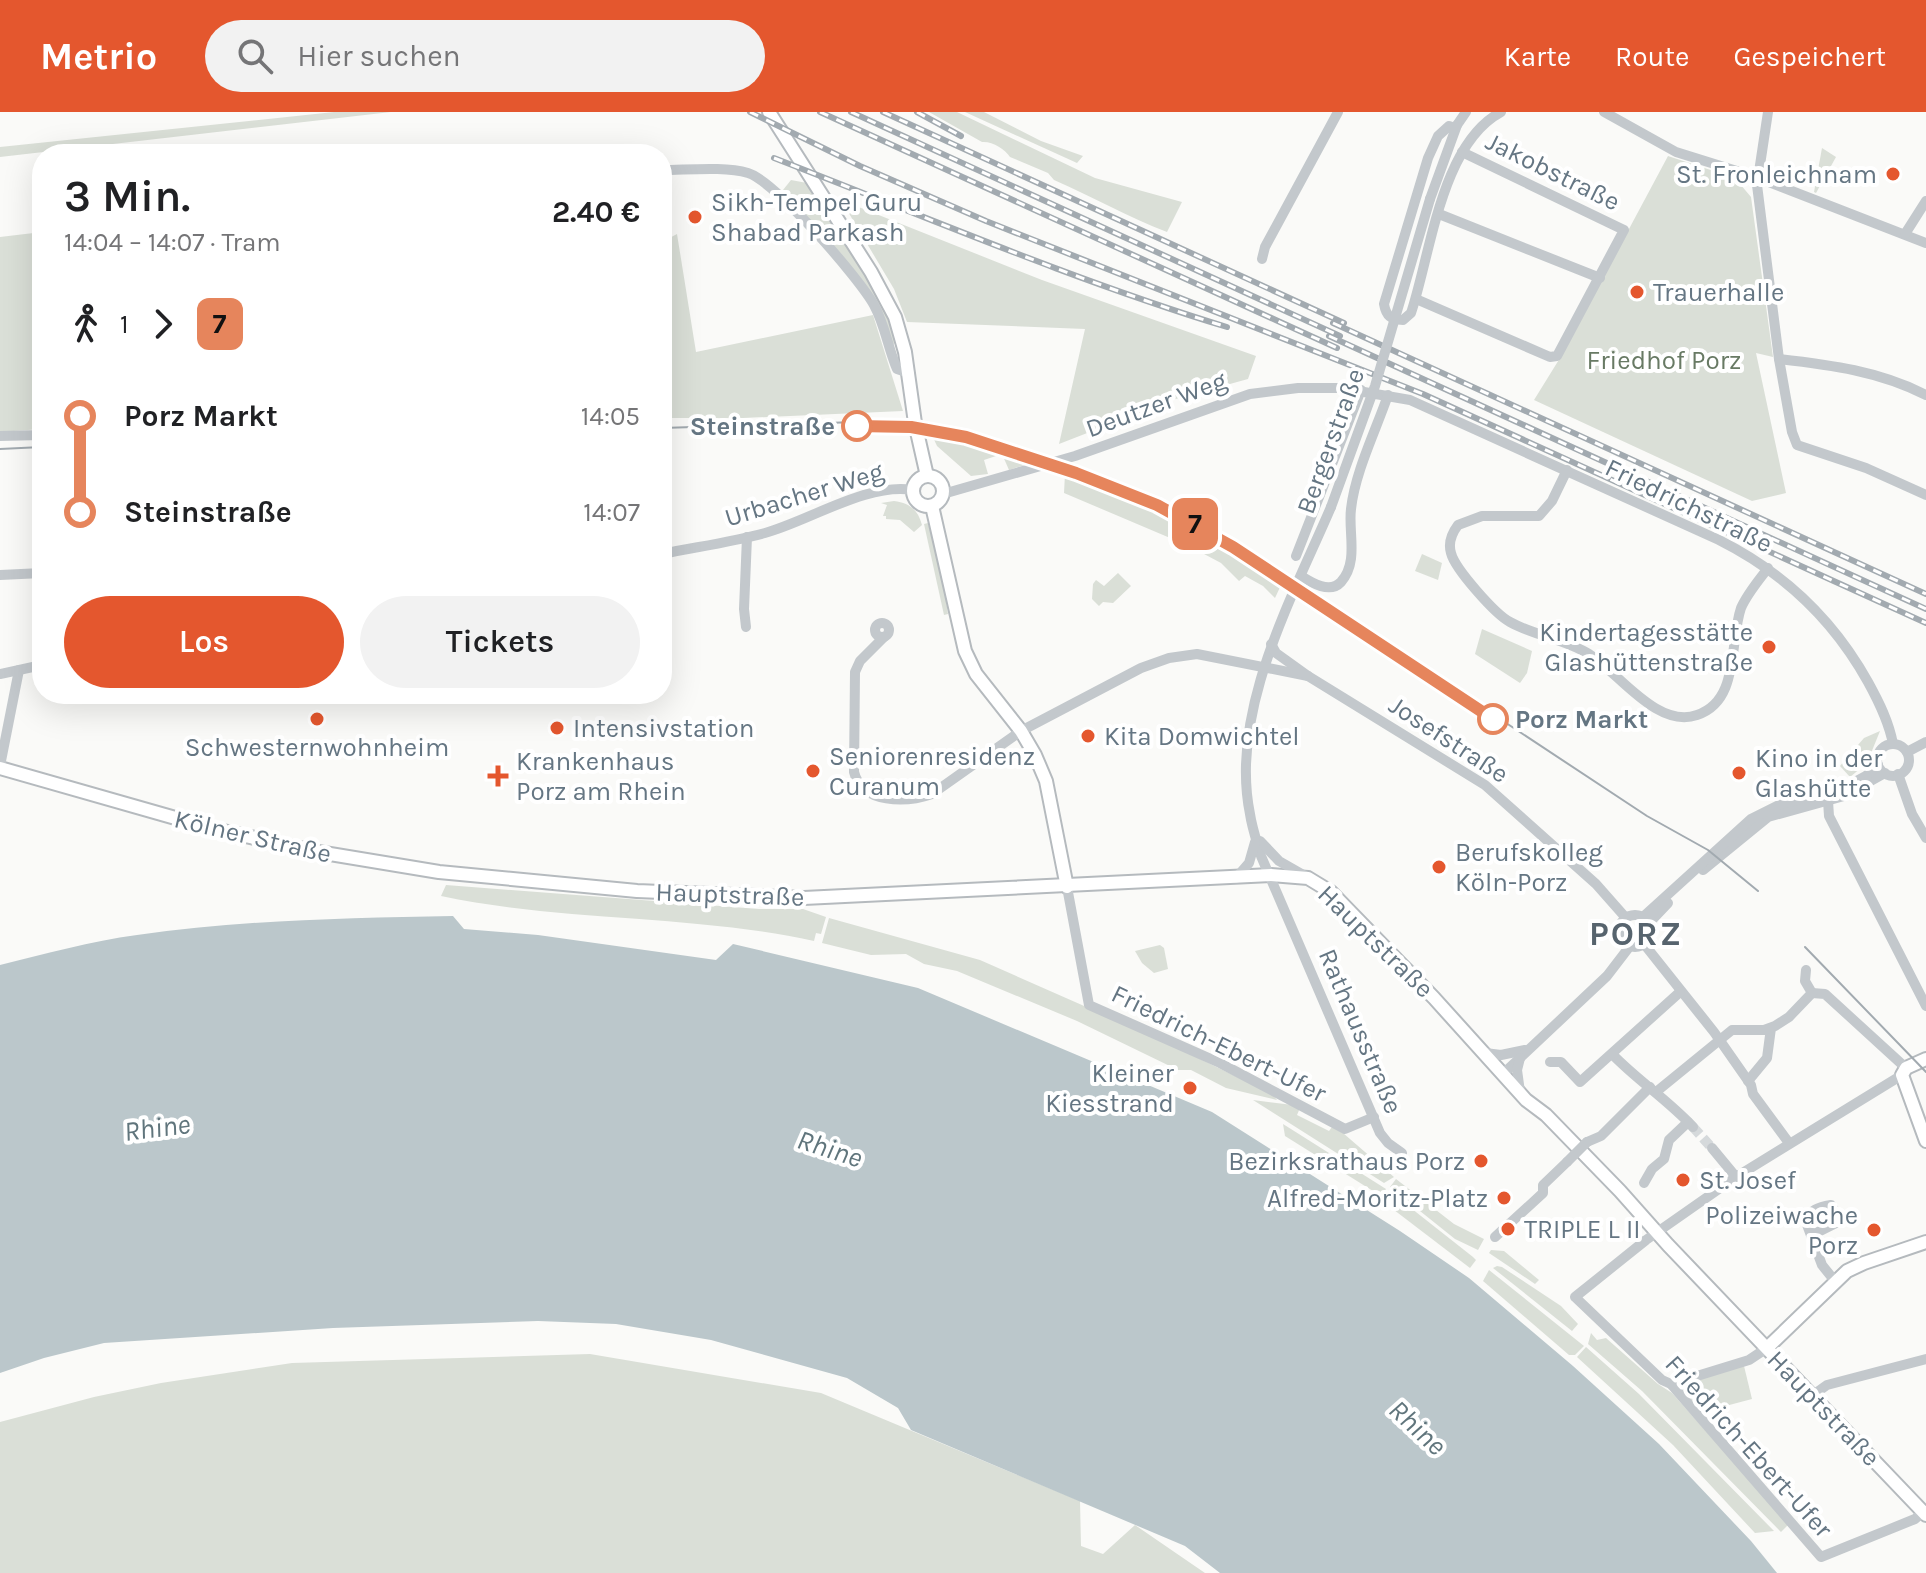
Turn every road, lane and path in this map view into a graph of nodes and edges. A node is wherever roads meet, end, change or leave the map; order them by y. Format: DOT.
graph roads {
  1 [pos="769,112"];
  2 [pos="1338,112"];
  3 [pos="1464,112"];
  4 [pos="1501,112"];
  5 [pos="1604,112"];
  6 [pos="1768,112"];
  7 [pos="1626,117"];
  8 [pos="1455,128"];
  9 [pos="1462,152"];
  10 [pos="672,170"];
  11 [pos="1756,177"];
  12 [pos="1926,201"];
  13 [pos="1439,214"];
  14 [pos="1905,234"];
  15 [pos="1926,243"];
  16 [pos="1262,259"];
  17 [pos="1600,278"];
  18 [pos="1416,299"];
  19 [pos="1779,359"];
  20 [pos="909,373"];
  21 [pos="1361,390"];
  22 [pos="1388,395"];
  23 [pos="1926,395"];
  24 [pos="32,435"];
  25 [pos="0,436"];
  26 [pos="1567,470"];
  27 [pos="932,478"];
  28 [pos="913,490"];
  29 [pos="943,494"];
  30 [pos="1926,495"];
  31 [pos="932,506"];
  32 [pos="747,537"];
  33 [pos="672,552"];
  34 [pos="1296,556"];
  35 [pos="1768,568"];
  36 [pos="32,573"];
  37 [pos="0,575"];
  38 [pos="1301,576"];
  39 [pos="746,627"];
  40 [pos="884,637"];
  41 [pos="1271,644"];
  42 [pos="32,667"];
  43 [pos="1264,668"];
  44 [pos="19,670"];
  45 [pos="0,674"];
  46 [pos="1308,676"];
  47 [pos="1021,731"];
  48 [pos="1926,742"];
  49 [pos="1893,744"];
  50 [pos="1907,752"];
  51 [pos="0,767"];
  52 [pos="1882,769"];
  53 [pos="1898,774"];
  54 [pos="1828,801"];
  55 [pos="1256,836"];
  56 [pos="1926,838"];
  57 [pos="1271,875"];
  58 [pos="1236,878"];
  59 [pos="1308,878"];
  60 [pos="512,879"];
  61 [pos="1067,887"];
  62 [pos="1626,918"];
  63 [pos="1646,920"];
  64 [pos="1644,944"];
  65 [pos="1630,946"];
  66 [pos="1806,970"];
  67 [pos="1680,992"];
  68 [pos="1812,993"];
  69 [pos="1926,1006"];
  70 [pos="1771,1028"];
  71 [pos="1719,1040"];
  72 [pos="1531,1048"];
  73 [pos="1485,1053"];
  74 [pos="1612,1054"];
  75 [pos="1520,1058"];
  76 [pos="1926,1059"];
  77 [pos="1550,1062"];
  78 [pos="1904,1071"];
  79 [pos="1504,1073"];
  80 [pos="1748,1081"];
  81 [pos="1653,1090"];
  82 [pos="1520,1092"];
  83 [pos="1374,1117"];
  84 [pos="1926,1141"];
  85 [pos="1789,1143"];
  86 [pos="1712,1148"];
  87 [pos="1402,1153"];
  88 [pos="1736,1177"];
  89 [pos="1644,1183"];
  90 [pos="1657,1232"];
  91 [pos="1812,1235"];
  92 [pos="1495,1237"];
  93 [pos="1926,1242"];
  94 [pos="1834,1280"];
  95 [pos="1767,1348"];
  96 [pos="1926,1359"];
  97 [pos="1671,1384"];
  98 [pos="1813,1395"];
  99 [pos="1925,1513"];
  1 -- 20 [label="main road"];
  2 -- 16 [label="street"];
  3 -- 8 [label="street, Bergerstraße"];
  4 -- 9 [label="street"];
  5 -- 7 [label="street"];
  6 -- 11 [label="street"];
  7 -- 11 [label="street"];
  8 -- 18 [label="street, Bergerstraße"];
  8 -- 38 [label="street, Bergerstraße, bridge"];
  9 -- 13 [label="street"];
  9 -- 17 [label="street, Jakobstraße"];
  10 -- 20 [label="street"];
  11 -- 14 [label="street"];
  11 -- 19 [label="street"];
  12 -- 14 [label="street"];
  13 -- 17 [label="street"];
  13 -- 18 [label="street"];
  14 -- 15 [label="street"];
  17 -- 18 [label="street"];
  19 -- 23 [label="street"];
  19 -- 30 [label="street"];
  20 -- 27 [label="main road"];
  21 -- 22 [label="street, Deutzer Weg"];
  21 -- 29 [label="street, Deutzer Weg"];
  21 -- 34 [label="street, Bergerstraße"];
  22 -- 26 [label="street, Friedrichstraße"];
  22 -- 38 [label="street, Bergerstraße"];
  24 -- 25 [label="street"];
  26 -- 35 [label="street, Friedrichstraße"];
  26 -- 35 [label="street"];
  27 -- 28 [label="main road"];
  27 -- 29 [label="main road"];
  28 -- 31 [label="main road"];
  28 -- 32 [label="street, Urbacher Weg"];
  29 -- 31 [label="main road"];
  31 -- 47 [label="main road"];
  32 -- 33 [label="street, Urbacher Weg"];
  32 -- 39 [label="street"];
  35 -- 49 [label="street, Friedrichstraße"];
  36 -- 37 [label="street"];
  38 -- 41 [label="street, Bergerstraße"];
  40 -- 47 [label="street, Josefstraße"];
  41 -- 43 [label="street, Bergerstraße"];
  41 -- 46 [label="street, Josefstraße"];
  42 -- 44 [label="street"];
  43 -- 46 [label="street, Josefstraße"];
  43 -- 47 [label="street, Josefstraße"];
  43 -- 55 [label="street, Bergerstraße"];
  44 -- 45 [label="street"];
  44 -- 51 [label="street"];
  46 -- 62 [label="street, Josefstraße"];
  47 -- 61 [label="main road"];
  48 -- 50 [label="street"];
  49 -- 50 [label="street"];
  49 -- 52 [label="street"];
  50 -- 53 [label="street"];
  51 -- 60 [label="main road, Kölner Straße"];
  52 -- 53 [label="street"];
  52 -- 54 [label="street"];
  52 -- 63 [label="street"];
  53 -- 56 [label="street"];
  54 -- 63 [label="street"];
  54 -- 69 [label="street"];
  55 -- 57 [label="street, Bergerstraße"];
  55 -- 58 [label="street"];
  55 -- 59 [label="street"];
  57 -- 58 [label="main road, Hauptstraße"];
  57 -- 59 [label="main road, Hauptstraße"];
  57 -- 83 [label="street, Rathausstraße"];
  58 -- 61 [label="main road, Hauptstraße"];
  59 -- 73 [label="main road, Hauptstraße"];
  60 -- 61 [label="main road, Hauptstraße"];
  61 -- 83 [label="street, Friedrich-Ebert-Ufer"];
  62 -- 63 [label="street"];
  62 -- 65 [label="street"];
  63 -- 64 [label="street"];
  64 -- 65 [label="street"];
  64 -- 67 [label="street"];
  65 -- 72 [label="street"];
  66 -- 68 [label="street"];
  67 -- 71 [label="street"];
  67 -- 74 [label="street"];
  68 -- 70 [label="street"];
  68 -- 78 [label="street"];
  70 -- 71 [label="street"];
  70 -- 80 [label="street"];
  71 -- 80 [label="street"];
  71 -- 81 [label="street"];
  72 -- 73 [label="street"];
  72 -- 75 [label="street"];
  73 -- 79 [label="main road, Hauptstraße"];
  74 -- 77 [label="street"];
  74 -- 81 [label="street"];
  75 -- 79 [label="street"];
  75 -- 82 [label="street"];
  76 -- 78 [label="main road"];
  78 -- 84 [label="main road"];
  78 -- 85 [label="street"];
  79 -- 82 [label="main road, Hauptstraße"];
  80 -- 85 [label="street"];
  81 -- 89 [label="street"];
  81 -- 92 [label="street, bridge"];
  82 -- 90 [label="main road, Hauptstraße"];
  83 -- 87 [label="street, Rathausstraße"];
  85 -- 88 [label="street"];
  86 -- 88 [label="street"];
  88 -- 90 [label="street"];
  90 -- 95 [label="main road, Hauptstraße"];
  90 -- 97 [label="street, Friedrich-Ebert-Ufer"];
  91 -- 94 [label="street"];
  93 -- 94 [label="main road"];
  94 -- 95 [label="main road"];
  95 -- 97 [label="street"];
  95 -- 98 [label="main road, Hauptstraße"];
  96 -- 98 [label="street"];
  97 -- 99 [label="street, Friedrich-Ebert-Ufer"];
  98 -- 99 [label="main road, Hauptstraße"];
}
